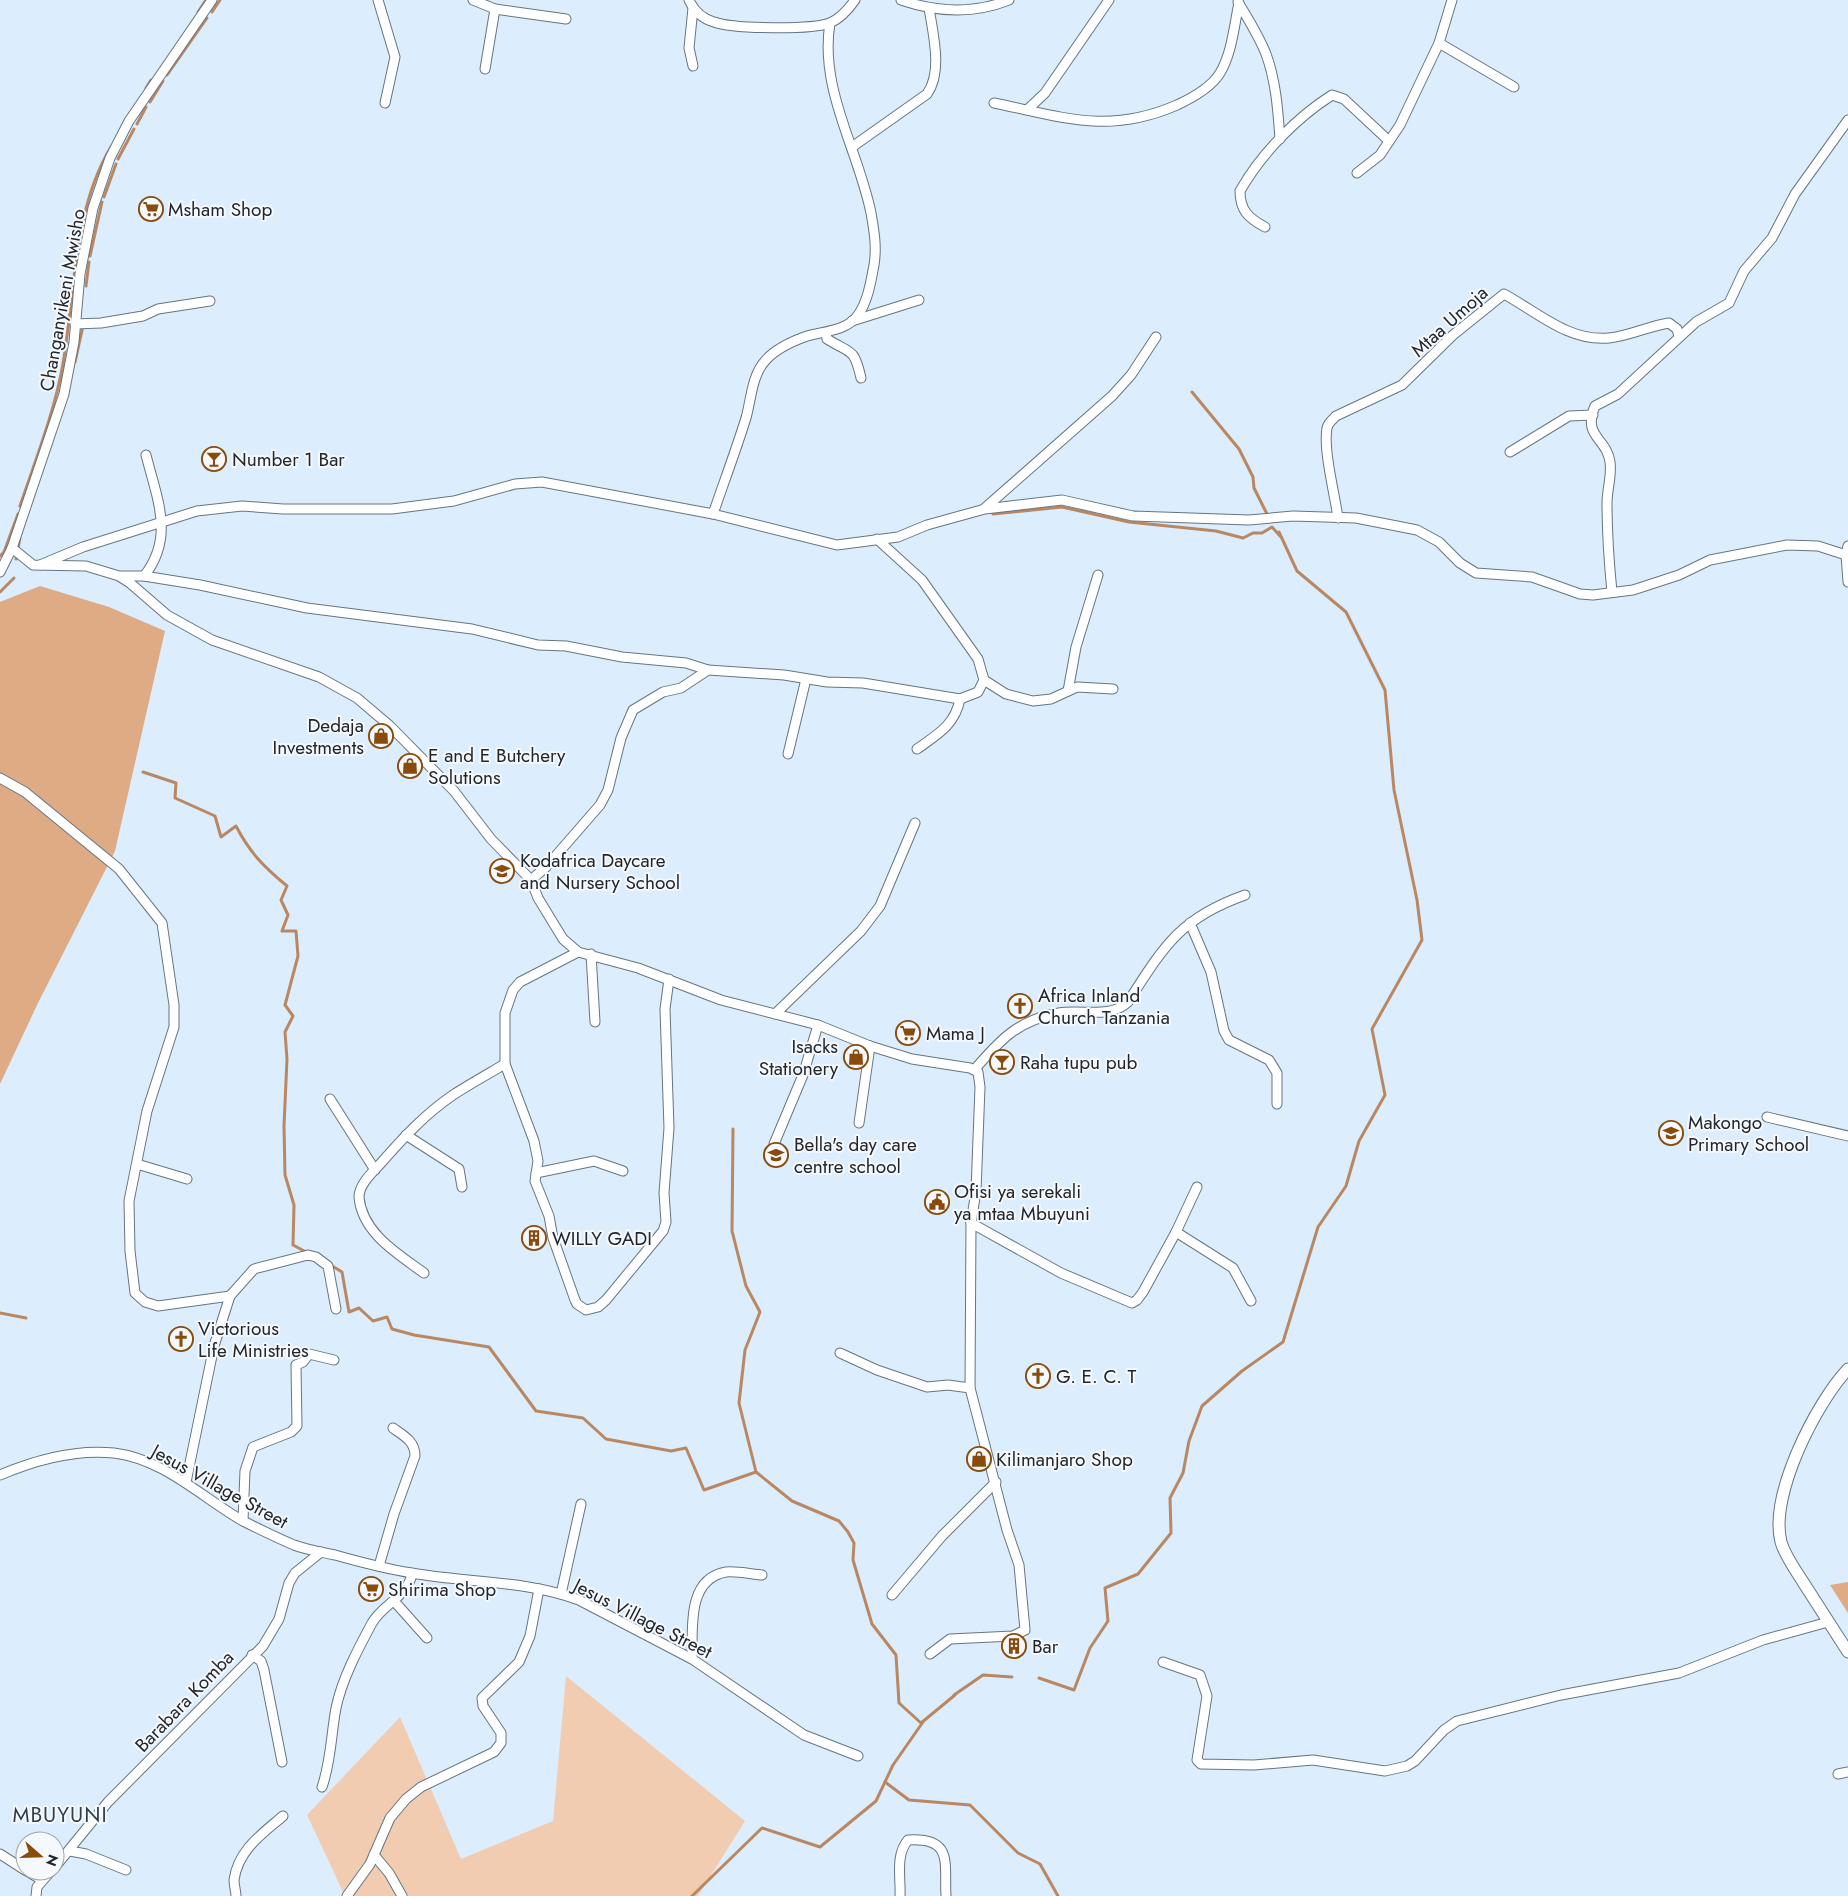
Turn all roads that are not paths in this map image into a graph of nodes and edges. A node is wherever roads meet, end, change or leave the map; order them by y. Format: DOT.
graph roads {
  1 [pos="212,0"];
  2 [pos="378,0"];
  3 [pos="473,0"];
  4 [pos="855,0"];
  5 [pos="901,0"];
  6 [pos="1009,0"];
  7 [pos="1108,0"];
  8 [pos="1452,0"];
  9 [pos="1238,2"];
  10 [pos="691,4"];
  11 [pos="929,8"];
  12 [pos="495,9"];
  13 [pos="566,19"];
  14 [pos="830,23"];
  15 [pos="1439,43"];
  16 [pos="693,66"];
  17 [pos="485,69"];
  18 [pos="1514,87"];
  19 [pos="384,103"];
  20 [pos="994,103"];
  21 [pos="1028,110"];
  22 [pos="1848,120"];
  23 [pos="1280,139"];
  24 [pos="1389,141"];
  25 [pos="852,147"];
  26 [pos="1357,173"];
  27 [pos="1265,227"];
  28 [pos="919,300"];
  29 [pos="210,301"];
  30 [pos="852,322"];
  31 [pos="75,324"];
  32 [pos="826,333"];
  33 [pos="1156,337"];
  34 [pos="1678,337"];
  35 [pos="861,378"];
  36 [pos="1592,415"];
  37 [pos="1510,452"];
  38 [pos="146,455"];
  39 [pos="985,509"];
  40 [pos="713,514"];
  41 [pos="1338,518"];
  42 [pos="162,521"];
  43 [pos="877,539"];
  44 [pos="12,548"];
  45 [pos="1847,550"];
  46 [pos="40,565"];
  47 [pos="2,570"];
  48 [pos="1098,575"];
  49 [pos="119,576"];
  50 [pos="144,576"];
  51 [pos="1848,582"];
  52 [pos="1612,592"];
  53 [pos="708,670"];
  54 [pos="806,679"];
  55 [pos="984,680"];
  56 [pos="1113,689"];
  57 [pos="1068,691"];
  58 [pos="960,698"];
  59 [pos="918,749"];
  60 [pos="788,754"];
  61 [pos="0,778"];
  62 [pos="915,823"];
  63 [pos="531,880"];
  64 [pos="1245,895"];
  65 [pos="1190,923"];
  66 [pos="578,952"];
  67 [pos="591,954"];
  68 [pos="669,979"];
  69 [pos="775,1014"];
  70 [pos="595,1022"];
  71 [pos="818,1025"];
  72 [pos="870,1046"];
  73 [pos="505,1064"];
  74 [pos="975,1069"];
  75 [pos="330,1099"];
  76 [pos="1277,1104"];
  77 [pos="1768,1117"];
  78 [pos="859,1123"];
  79 [pos="406,1135"];
  80 [pos="1848,1136"];
  81 [pos="774,1144"];
  82 [pos="137,1164"];
  83 [pos="375,1170"];
  84 [pos="623,1171"];
  85 [pos="536,1173"];
  86 [pos="187,1180"];
  87 [pos="462,1187"];
  88 [pos="1197,1187"];
  89 [pos="971,1223"];
  90 [pos="1176,1232"];
  91 [pos="424,1272"];
  92 [pos="230,1296"];
  93 [pos="1251,1301"];
  94 [pos="336,1309"];
  95 [pos="840,1353"];
  96 [pos="334,1360"];
  97 [pos="1848,1369"];
  98 [pos="970,1388"];
  99 [pos="393,1428"];
  100 [pos="0,1475"];
  101 [pos="186,1482"];
  102 [pos="996,1482"];
  103 [pos="581,1504"];
  104 [pos="242,1520"];
  105 [pos="321,1552"];
  106 [pos="379,1566"];
  107 [pos="412,1574"];
  108 [pos="762,1576"];
  109 [pos="538,1589"];
  110 [pos="561,1594"];
  111 [pos="892,1594"];
  112 [pos="394,1601"];
  113 [pos="1828,1622"];
  114 [pos="427,1638"];
  115 [pos="1848,1652"];
  116 [pos="930,1654"];
  117 [pos="252,1655"];
  118 [pos="692,1659"];
  119 [pos="1163,1662"];
  120 [pos="858,1756"];
  121 [pos="282,1762"];
  122 [pos="1848,1772"];
  123 [pos="1838,1774"];
  124 [pos="322,1787"];
  125 [pos="282,1816"];
  126 [pos="70,1851"];
  127 [pos="0,1854"];
  128 [pos="374,1855"];
  129 [pos="65,1856"];
  130 [pos="15,1863"];
  131 [pos="126,1870"];
  132 [pos="41,1881"];
  133 [pos="36,1896"];
  134 [pos="236,1896"];
  135 [pos="347,1896"];
  136 [pos="402,1896"];
  137 [pos="900,1896"];
  138 [pos="946,1896"];
  1 -- 31 [label="street, Changanyikeni Mwisho"];
  2 -- 19 [label="street"];
  3 -- 12 [label="street"];
  4 -- 14 [label="street"];
  5 -- 11 [label="street"];
  6 -- 11 [label="street"];
  7 -- 21 [label="street"];
  8 -- 15 [label="street"];
  9 -- 21 [label="street"];
  9 -- 23 [label="street"];
  10 -- 14 [label="street"];
  10 -- 16 [label="street"];
  11 -- 25 [label="street"];
  12 -- 13 [label="street"];
  12 -- 17 [label="street"];
  14 -- 25 [label="street"];
  15 -- 18 [label="street"];
  15 -- 24 [label="street"];
  20 -- 21 [label="street"];
  22 -- 34 [label="street"];
  23 -- 24 [label="street"];
  23 -- 27 [label="street"];
  24 -- 26 [label="street"];
  25 -- 30 [label="street"];
  28 -- 30 [label="street"];
  29 -- 31 [label="street"];
  30 -- 32 [label="street"];
  31 -- 44 [label="street, Changanyikeni Mwisho"];
  32 -- 35 [label="street"];
  32 -- 40 [label="street"];
  33 -- 39 [label="street"];
  34 -- 36 [label="street"];
  34 -- 41 [label="street, Mtaa Umoja"];
  36 -- 37 [label="street"];
  36 -- 52 [label="street"];
  38 -- 42 [label="street"];
  39 -- 41 [label="street"];
  39 -- 43 [label="street"];
  40 -- 42 [label="street"];
  40 -- 43 [label="street"];
  41 -- 52 [label="street"];
  42 -- 46 [label="street"];
  42 -- 50 [label="street"];
  43 -- 55 [label="street"];
  44 -- 46 [label="street"];
  44 -- 47 [label="street, Changanyikeni Mwisho"];
  45 -- 51 [label="street"];
  45 -- 52 [label="street"];
  46 -- 49 [label="street"];
  48 -- 57 [label="street"];
  49 -- 50 [label="street"];
  49 -- 63 [label="street"];
  50 -- 53 [label="street"];
  53 -- 54 [label="street"];
  53 -- 63 [label="street"];
  54 -- 58 [label="street"];
  54 -- 60 [label="street"];
  55 -- 57 [label="street"];
  55 -- 58 [label="street"];
  56 -- 57 [label="street"];
  58 -- 59 [label="street"];
  61 -- 82 [label="street"];
  62 -- 69 [label="street"];
  63 -- 66 [label="street"];
  64 -- 65 [label="street"];
  65 -- 74 [label="street"];
  65 -- 76 [label="street"];
  66 -- 67 [label="street"];
  66 -- 73 [label="street"];
  67 -- 68 [label="street"];
  67 -- 70 [label="street"];
  68 -- 69 [label="street"];
  68 -- 85 [label="street"];
  69 -- 71 [label="street"];
  71 -- 72 [label="street"];
  71 -- 81 [label="street"];
  72 -- 74 [label="street"];
  72 -- 78 [label="street"];
  73 -- 79 [label="street"];
  73 -- 85 [label="street"];
  74 -- 89 [label="street"];
  75 -- 83 [label="street"];
  77 -- 80 [label="street"];
  79 -- 83 [label="street"];
  79 -- 87 [label="street"];
  82 -- 86 [label="street"];
  82 -- 92 [label="street"];
  83 -- 91 [label="street"];
  84 -- 85 [label="street"];
  88 -- 90 [label="street"];
  89 -- 90 [label="street"];
  89 -- 98 [label="street"];
  90 -- 93 [label="street"];
  92 -- 94 [label="street"];
  92 -- 101 [label="street"];
  95 -- 98 [label="street"];
  96 -- 104 [label="street"];
  97 -- 113 [label="street"];
  98 -- 102 [label="street"];
  99 -- 106 [label="street"];
  100 -- 101 [label="street, Jesus Village Street"];
  101 -- 104 [label="street, Jesus Village Street"];
  102 -- 111 [label="street"];
  102 -- 116 [label="street"];
  103 -- 110 [label="street"];
  104 -- 105 [label="street, Jesus Village Street"];
  105 -- 106 [label="street, Jesus Village Street"];
  105 -- 117 [label="street, Barabara Komba"];
  106 -- 107 [label="street, Jesus Village Street"];
  107 -- 109 [label="street, Jesus Village Street"];
  107 -- 112 [label="street"];
  108 -- 118 [label="street"];
  109 -- 110 [label="street, Jesus Village Street"];
  109 -- 128 [label="street"];
  110 -- 118 [label="street, Jesus Village Street"];
  112 -- 114 [label="street"];
  112 -- 124 [label="street"];
  113 -- 115 [label="street"];
  113 -- 119 [label="street"];
  117 -- 121 [label="street"];
  117 -- 126 [label="street, Barabara Komba"];
  118 -- 120 [label="street, Jesus Village Street"];
  122 -- 123 [label="street"];
  125 -- 134 [label="street"];
  126 -- 129 [label="street, Barabara Komba"];
  126 -- 131 [label="street"];
  127 -- 130 [label="street"];
  128 -- 135 [label="street"];
  128 -- 136 [label="street"];
  132 -- 133 [label="street"];
  137 -- 138 [label="street"];
}
